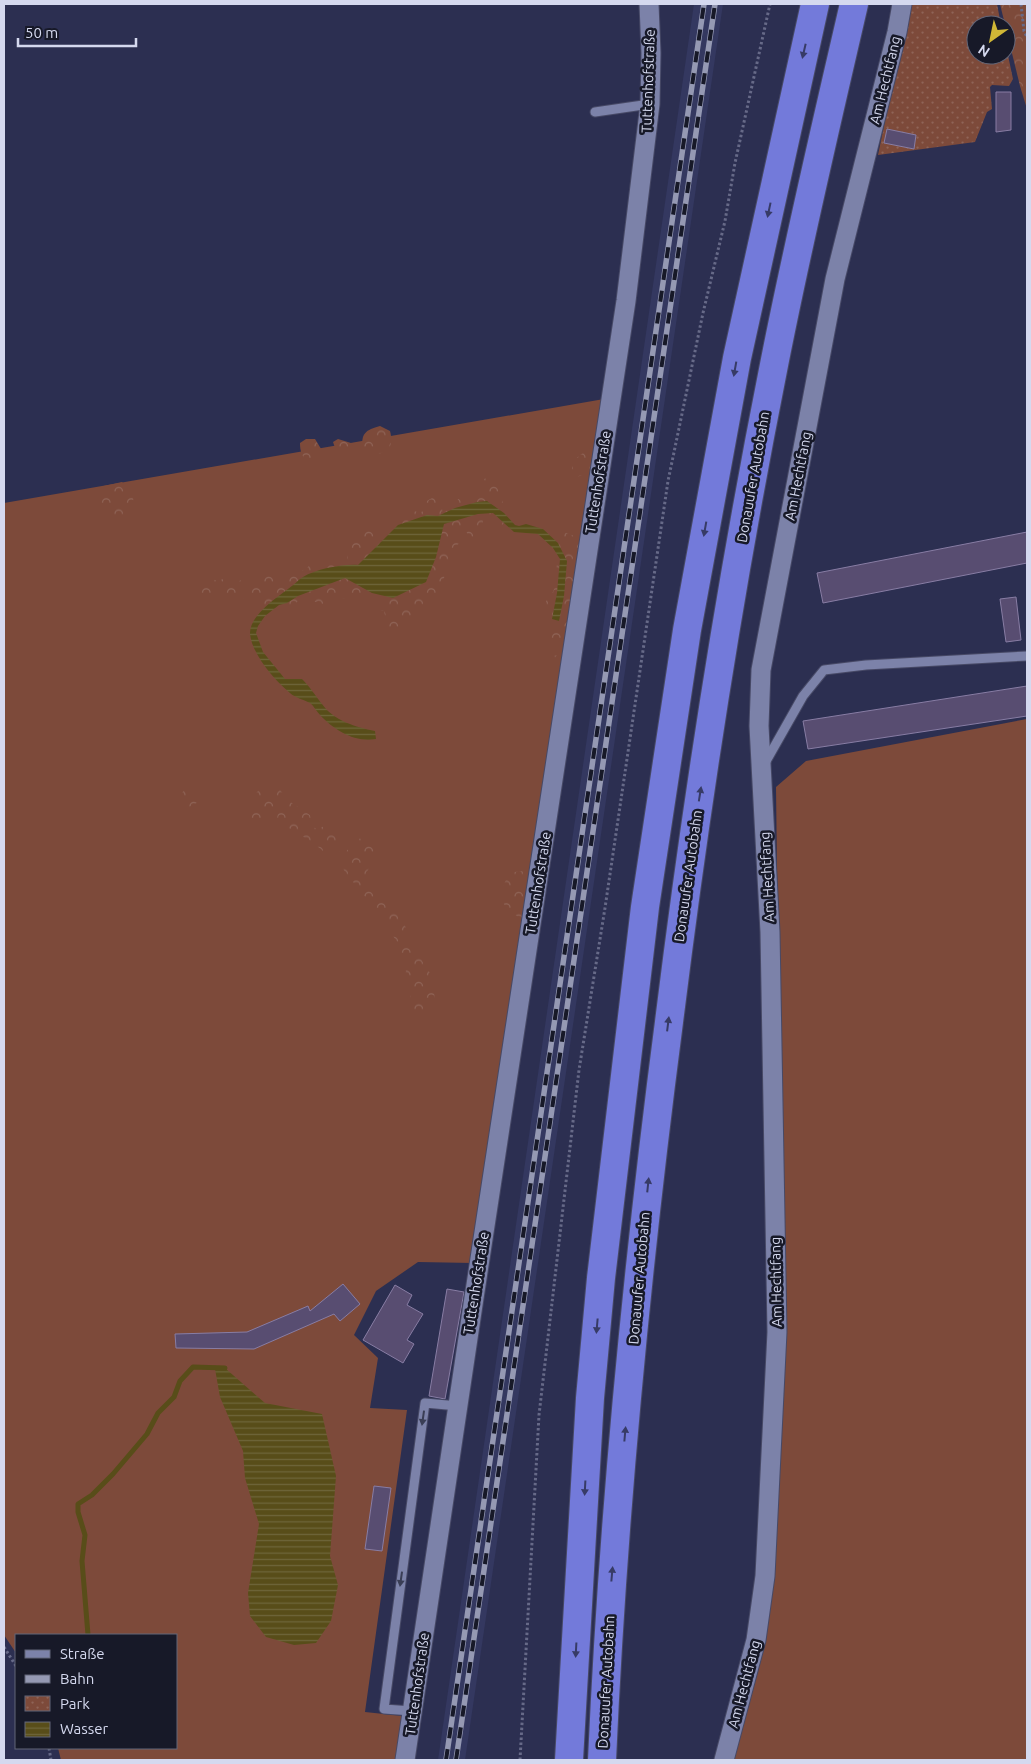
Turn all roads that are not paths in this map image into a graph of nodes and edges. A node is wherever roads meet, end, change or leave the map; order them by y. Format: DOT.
graph roads {
  1 [pos="649,4"];
  2 [pos="815,4"];
  3 [pos="854,4"];
  4 [pos="902,4"];
  5 [pos="650,104"];
  6 [pos="595,112"];
  7 [pos="1027,656"];
  8 [pos="761,769"];
  9 [pos="458,1406"];
  10 [pos="412,1712"];
  11 [pos="405,1760"];
  12 [pos="569,1760"];
  13 [pos="602,1760"];
  14 [pos="724,1760"];
  1 -- 5 [label="street, Tuttenhofstraße"];
  2 -- 12 [label="highway, one-way"];
  13 -- 3 [label="highway, Donauufer Autobahn, one-way"];
  4 -- 8 [label="street, Am Hechtfang"];
  5 -- 6 [label="lane"];
  5 -- 9 [label="street, Tuttenhofstraße"];
  7 -- 8 [label="lane"];
  8 -- 14 [label="street, Am Hechtfang"];
  9 -- 10 [label="street, Tuttenhofstraße"];
  9 -- 10 [label="lane, one-way"];
  10 -- 11 [label="street, Tuttenhofstraße"];
}
